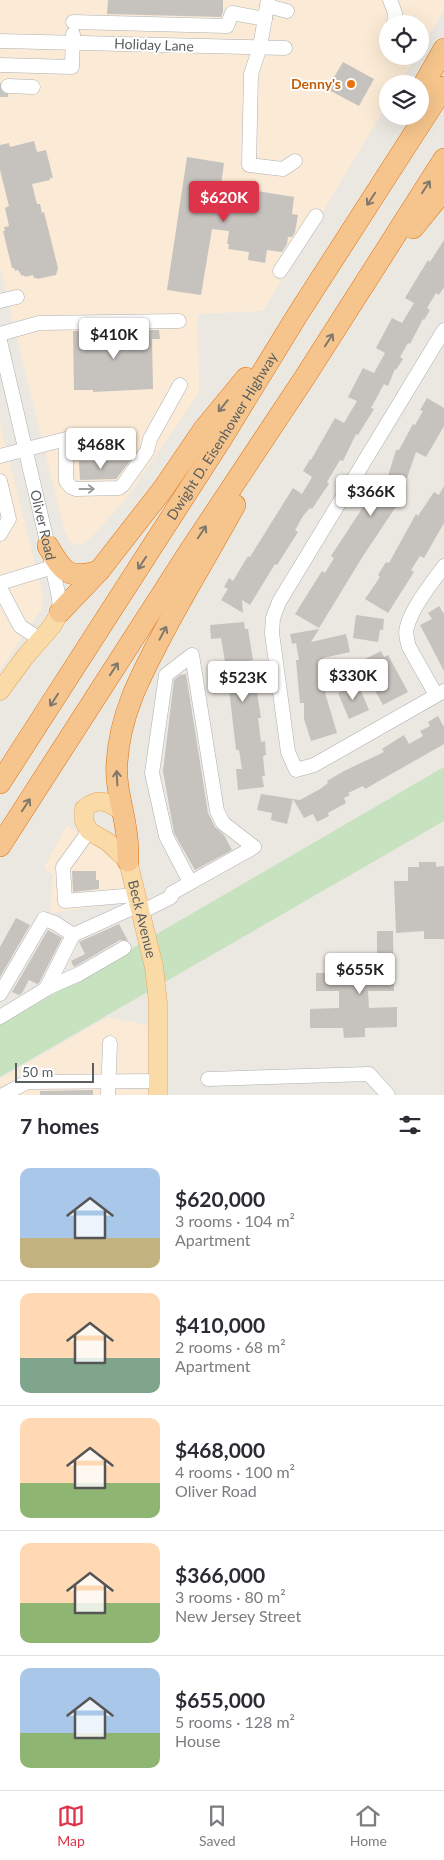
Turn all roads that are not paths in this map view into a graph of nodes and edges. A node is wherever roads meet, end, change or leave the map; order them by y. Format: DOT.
graph roads {
  1 [pos="390,0"];
  2 [pos="267,8"];
  3 [pos="287,11"];
  4 [pos="395,15"];
  5 [pos="0,41"];
  6 [pos="72,42"];
  7 [pos="260,47"];
  8 [pos="285,48"];
  9 [pos="444,49"];
  10 [pos="0,65"];
  11 [pos="429,75"];
  12 [pos="444,87"];
  13 [pos="8,88"];
  14 [pos="33,89"];
  15 [pos="406,125"];
  16 [pos="398,158"];
  17 [pos="444,159"];
  18 [pos="295,161"];
  19 [pos="444,190"];
  20 [pos="316,216"];
  21 [pos="280,271"];
  22 [pos="17,297"];
  23 [pos="0,301"];
  24 [pos="354,302"];
  25 [pos="298,314"];
  26 [pos="179,322"];
  27 [pos="444,330"];
  28 [pos="0,334"];
  29 [pos="0,341"];
  30 [pos="440,344"];
  31 [pos="305,377"];
  32 [pos="180,385"];
  33 [pos="26,450"];
  34 [pos="0,456"];
  35 [pos="0,480"];
  36 [pos="0,534"];
  37 [pos="48,546"];
  38 [pos="444,566"];
  39 [pos="52,567"];
  40 [pos="99,571"];
  41 [pos="0,583"];
  42 [pos="0,588"];
  43 [pos="60,612"];
  44 [pos="41,640"];
  45 [pos="3,682"];
  46 [pos="440,693"];
  47 [pos="0,783"];
  48 [pos="123,812"];
  49 [pos="89,831"];
  50 [pos="0,846"];
  51 [pos="128,860"];
  52 [pos="190,882"];
  53 [pos="139,904"];
  54 [pos="73,936"];
  55 [pos="124,948"];
  56 [pos="45,990"];
  57 [pos="0,994"];
  58 [pos="0,1017"];
  59 [pos="110,1043"];
  60 [pos="208,1079"];
  61 [pos="108,1088"];
  62 [pos="158,1088"];
  63 [pos="17,1091"];
  64 [pos="3,1095"];
  65 [pos="388,1095"];
  1 -- 4 [label="street"];
  2 -- 3 [label="street"];
  2 -- 6 [label="street"];
  2 -- 7 [label="street"];
  5 -- 6 [label="street, Holiday Lane"];
  6 -- 7 [label="street, Holiday Lane"];
  6 -- 10 [label="street"];
  7 -- 8 [label="street, Holiday Lane"];
  7 -- 18 [label="street"];
  9 -- 11 [label="highway"];
  12 -- 16 [label="highway, Dwight D. Eisenhower Highway"];
  13 -- 14 [label="street"];
  15 -- 16 [label="highway"];
  16 -- 25 [label="highway, Dwight D. Eisenhower Highway, one-way"];
  24 -- 17 [label="highway, one-way"];
  19 -- 24 [label="highway"];
  20 -- 21 [label="street"];
  22 -- 23 [label="street"];
  31 -- 24 [label="highway, one-way"];
  25 -- 40 [label="highway, one-way"];
  25 -- 47 [label="highway, Dwight D. Eisenhower Highway, one-way"];
  26 -- 28 [label="street"];
  27 -- 30 [label="street"];
  29 -- 33 [label="street, Oliver Road"];
  30 -- 46 [label="street"];
  48 -- 31 [label="highway, one-way"];
  50 -- 31 [label="highway, one-way"];
  33 -- 32 [label="street, one-way"];
  33 -- 34 [label="street"];
  33 -- 37 [label="street, Oliver Road"];
  35 -- 36 [label="street"];
  37 -- 39 [label="street, Oliver Road"];
  37 -- 40 [label="highway"];
  38 -- 46 [label="street"];
  39 -- 41 [label="street"];
  39 -- 43 [label="street, Oliver Road"];
  40 -- 43 [label="highway"];
  42 -- 44 [label="street"];
  43 -- 44 [label="main road"];
  44 -- 45 [label="main road"];
  48 -- 49 [label="main road"];
  48 -- 51 [label="highway"];
  49 -- 51 [label="main road, Beck Avenue"];
  49 -- 53 [label="street"];
  51 -- 53 [label="main road, Beck Avenue"];
  52 -- 52 [label="street"];
  52 -- 53 [label="street"];
  53 -- 54 [label="street"];
  53 -- 62 [label="main road, Beck Avenue"];
  54 -- 56 [label="street"];
  54 -- 57 [label="street"];
  55 -- 56 [label="street"];
  56 -- 58 [label="street"];
  59 -- 61 [label="street"];
  60 -- 65 [label="street"];
  61 -- 62 [label="street"];
  61 -- 63 [label="street"];
  63 -- 64 [label="street"];
}
